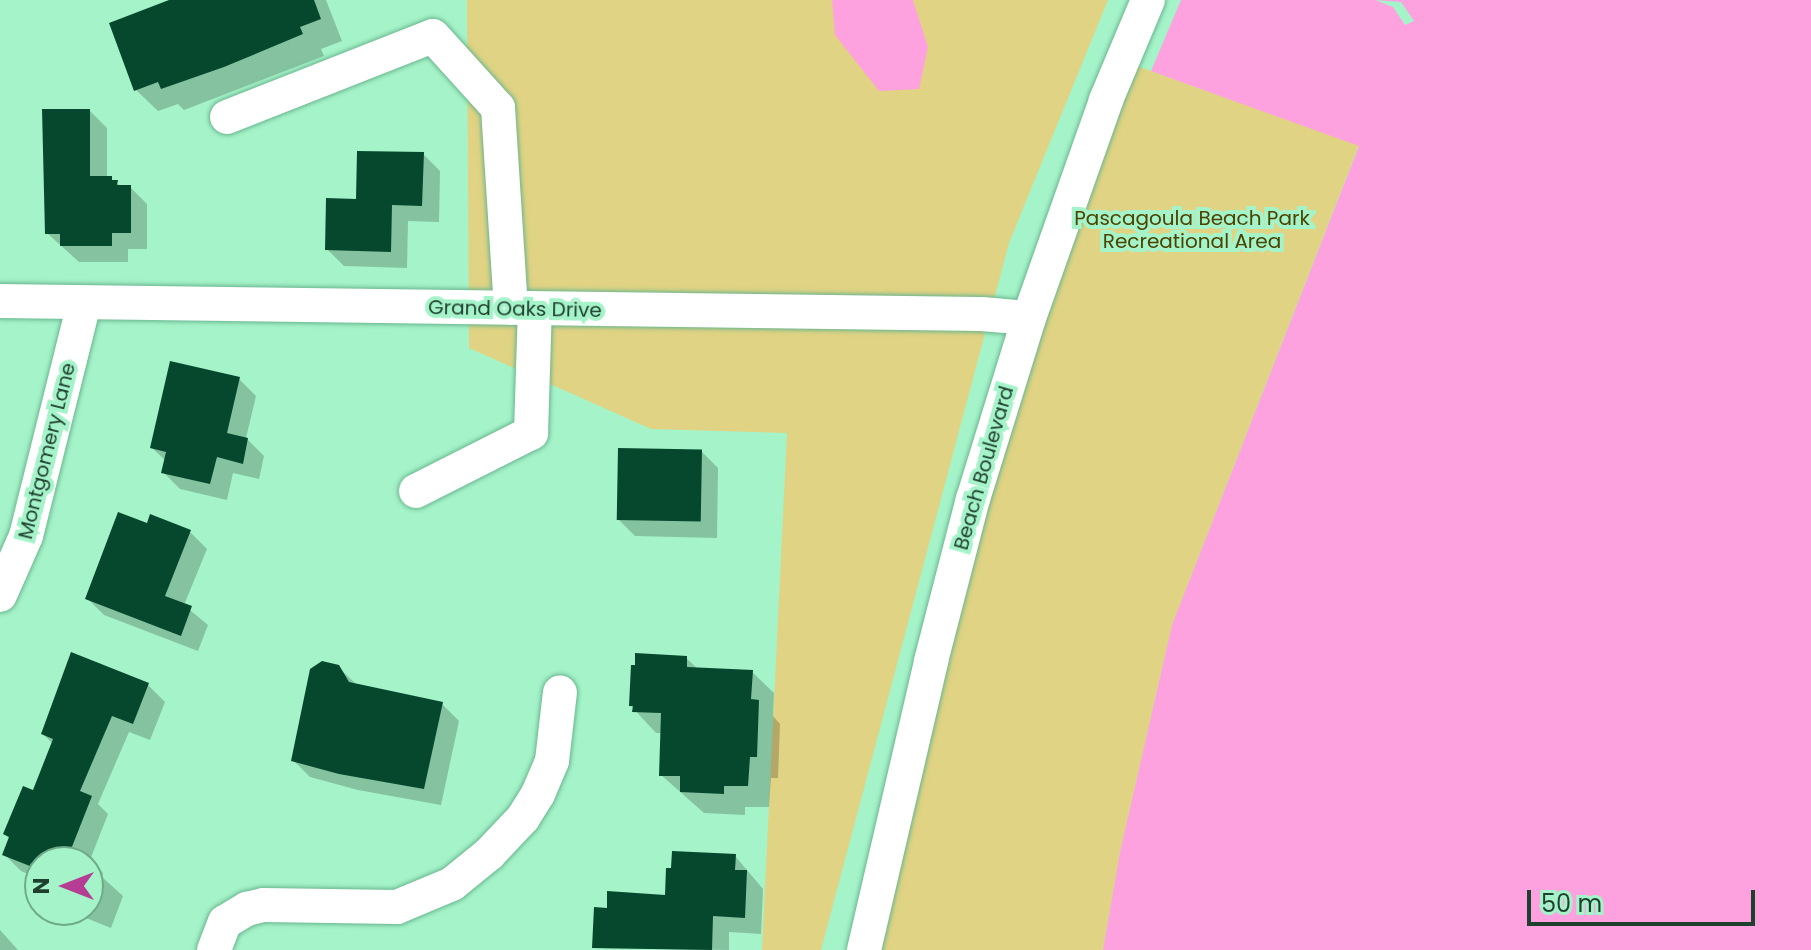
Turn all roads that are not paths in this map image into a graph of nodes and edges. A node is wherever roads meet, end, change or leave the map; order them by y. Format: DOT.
graph roads {
  1 [pos="1148,0"];
  2 [pos="227,117"];
  3 [pos="0,301"];
  4 [pos="84,303"];
  5 [pos="523,308"];
  6 [pos="1029,318"];
  7 [pos="416,491"];
  8 [pos="0,595"];
  9 [pos="560,692"];
  10 [pos="214,950"];
  11 [pos="864,950"];
  1 -- 6 [label="street, Beach Boulevard"];
  2 -- 5 [label="street"];
  3 -- 4 [label="street, Grand Oaks Drive"];
  4 -- 5 [label="street, Grand Oaks Drive"];
  4 -- 8 [label="street, Montgomery Lane"];
  5 -- 6 [label="street, Grand Oaks Drive"];
  5 -- 7 [label="street"];
  6 -- 11 [label="street, Beach Boulevard"];
  9 -- 10 [label="street"];
}
